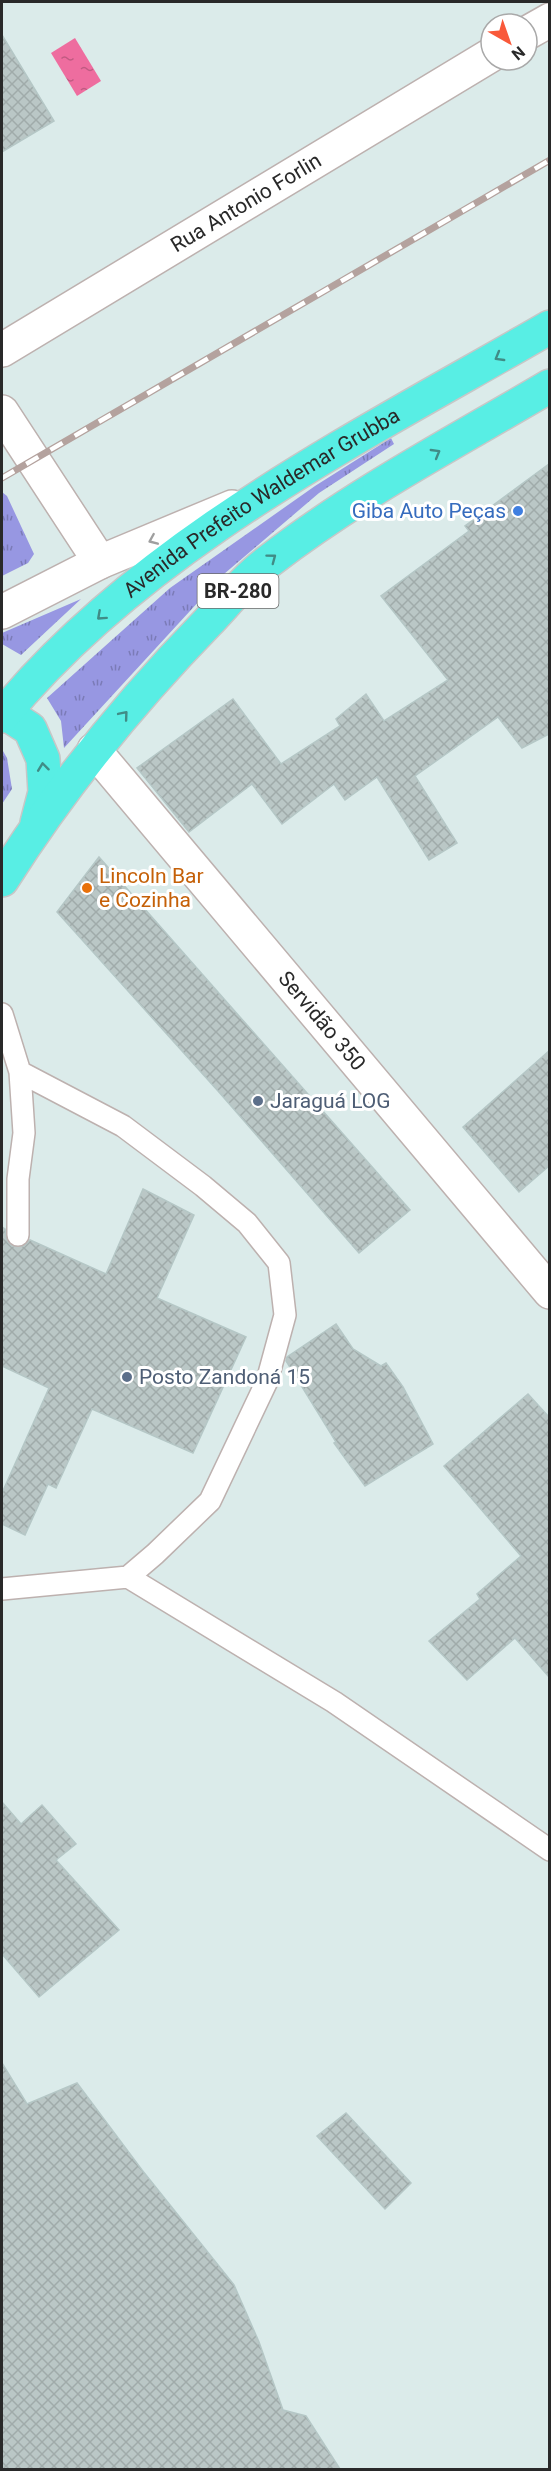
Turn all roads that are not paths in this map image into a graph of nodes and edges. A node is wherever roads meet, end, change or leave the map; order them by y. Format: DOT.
graph roads {
  1 [pos="479,62"];
  2 [pos="549,327"];
  3 [pos="2,350"];
  4 [pos="549,386"];
  5 [pos="2,412"];
  6 [pos="265,493"];
  7 [pos="100,562"];
  8 [pos="2,612"];
  9 [pos="2,713"];
  10 [pos="94,750"];
  11 [pos="37,824"];
  12 [pos="2,880"];
  13 [pos="2,1014"];
  14 [pos="20,1072"];
  15 [pos="18,1235"];
  16 [pos="549,1292"];
  17 [pos="128,1577"];
  18 [pos="2,1589"];
  19 [pos="549,1850"];
  1 -- 3 [label="street, Rua Antonio Forlin"];
  2 -- 6 [label="highway, Avenida Prefeito Waldemar Grubba / BR-280, one-way"];
  10 -- 4 [label="highway, BR-280, one-way"];
  5 -- 7 [label="street"];
  6 -- 7 [label="street, one-way"];
  6 -- 9 [label="highway, Avenida Prefeito Waldemar Grubba / BR-280, one-way"];
  7 -- 8 [label="street"];
  11 -- 9 [label="highway, one-way"];
  10 -- 11 [label="highway, BR-280"];
  10 -- 16 [label="street, Servidão 350"];
  11 -- 12 [label="highway, BR-280"];
  13 -- 14 [label="lane"];
  14 -- 15 [label="lane"];
  14 -- 17 [label="lane"];
  17 -- 18 [label="lane"];
  17 -- 19 [label="lane"];
}
